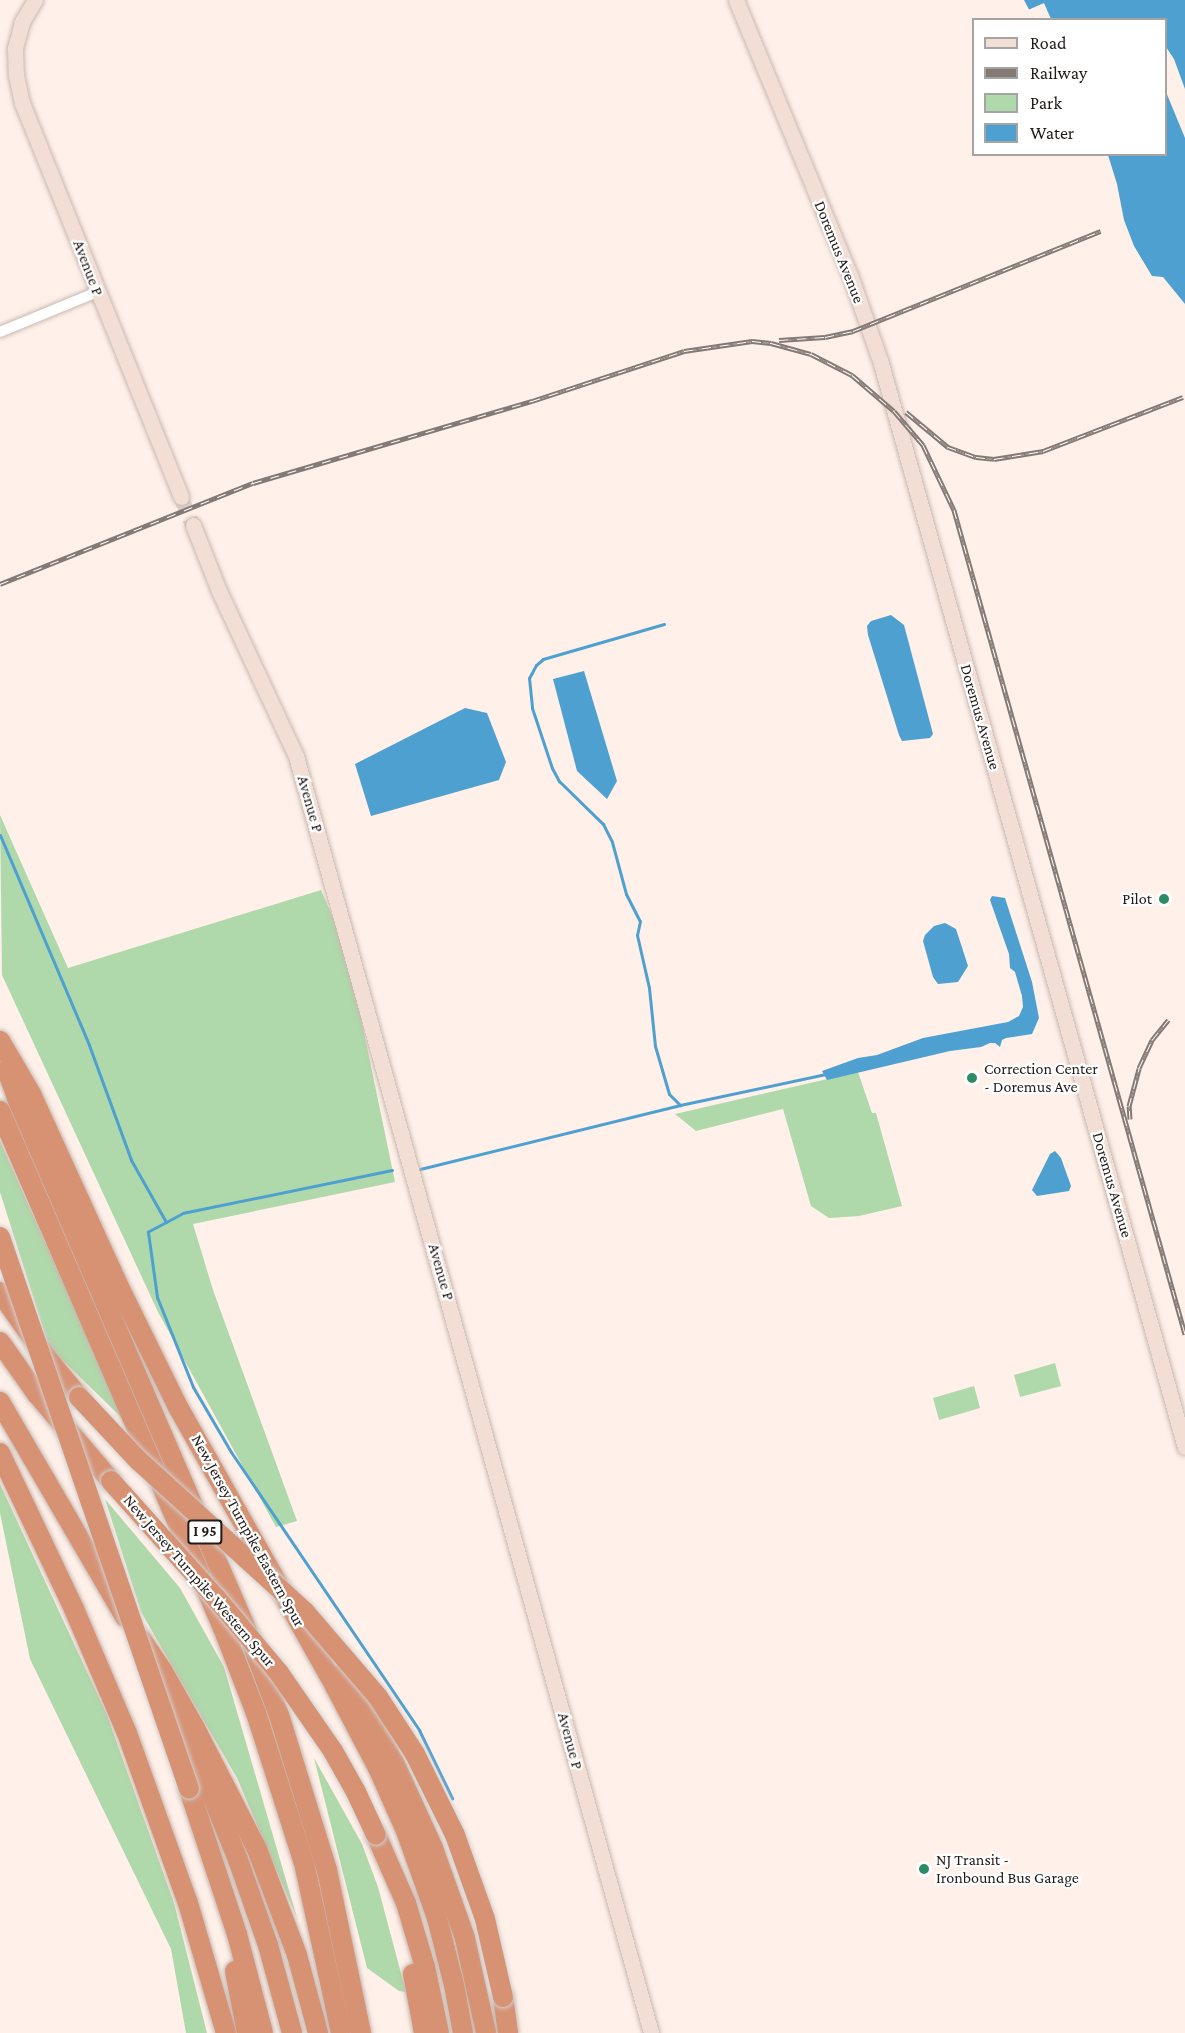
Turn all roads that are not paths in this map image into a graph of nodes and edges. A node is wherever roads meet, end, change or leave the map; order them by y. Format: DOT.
graph roads {
  1 [pos="34,0"];
  2 [pos="736,0"];
  3 [pos="97,292"];
  4 [pos="0,332"];
  5 [pos="181,496"];
  6 [pos="193,525"];
  7 [pos="0,1041"];
  8 [pos="0,1047"];
  9 [pos="0,1111"];
  10 [pos="0,1237"];
  11 [pos="0,1292"];
  12 [pos="0,1342"];
  13 [pos="0,1402"];
  14 [pos="1185,1447"];
  15 [pos="0,1452"];
  16 [pos="212,1468"];
  17 [pos="127,1620"];
  18 [pos="376,1835"];
  19 [pos="206,1854"];
  20 [pos="226,2033"];
  21 [pos="247,2033"];
  22 [pos="263,2033"];
  23 [pos="292,2033"];
  24 [pos="318,2033"];
  25 [pos="341,2033"];
  26 [pos="361,2033"];
  27 [pos="424,2033"];
  28 [pos="439,2033"];
  29 [pos="463,2033"];
  30 [pos="486,2033"];
  31 [pos="508,2033"];
  32 [pos="651,2033"];
  1 -- 3 [label="street, Avenue P"];
  2 -- 14 [label="street, Doremus Avenue"];
  3 -- 4 [label="street"];
  3 -- 5 [label="street, Avenue P"];
  6 -- 32 [label="street, Avenue P"];
  7 -- 16 [label="highway, New Jersey Turnpike Eastern Spur / I 95"];
  8 -- 26 [label="highway, New Jersey Turnpike Eastern Spur / I 95"];
  9 -- 25 [label="highway, I 95"];
  10 -- 19 [label="highway, bridge"];
  11 -- 31 [label="highway, bridge"];
  12 -- 18 [label="highway, New Jersey Turnpike Western Spur / I 95, bridge"];
  13 -- 17 [label="highway"];
  15 -- 20 [label="highway"];
  16 -- 29 [label="highway, New Jersey Turnpike Eastern Spur / I 95"];
  16 -- 30 [label="highway"];
  17 -- 23 [label="highway"];
  17 -- 24 [label="highway"];
  18 -- 27 [label="highway, New Jersey Turnpike Western Spur / I 95"];
  18 -- 28 [label="highway, New Jersey Turnpike Western Spur / I 95"];
  19 -- 21 [label="highway"];
  19 -- 22 [label="highway"];
}
